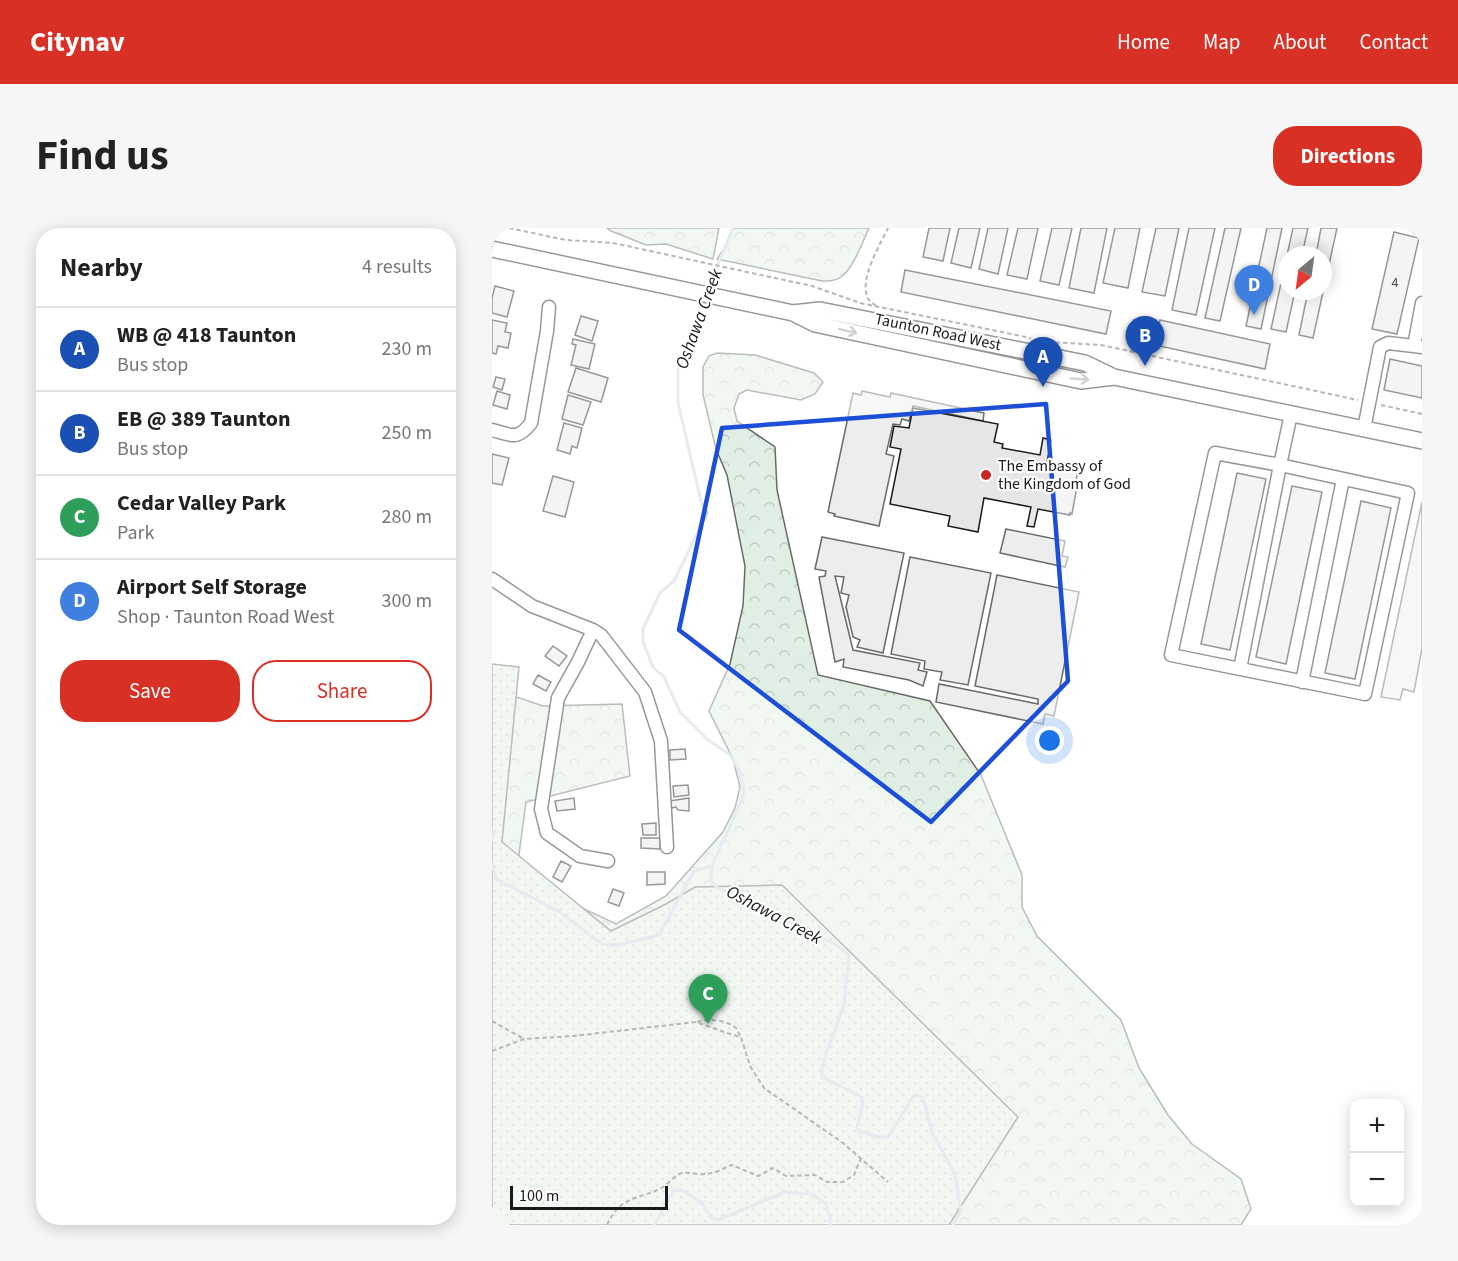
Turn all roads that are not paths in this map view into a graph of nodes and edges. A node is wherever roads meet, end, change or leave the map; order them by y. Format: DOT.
graph roads {
  1 [pos="492,249"];
  2 [pos="1422,303"];
  3 [pos="549,307"];
  4 [pos="1418,346"];
  5 [pos="1291,414"];
  6 [pos="1364,429"];
  7 [pos="492,430"];
  8 [pos="1422,441"];
  9 [pos="1280,465"];
  10 [pos="1343,479"];
  11 [pos="492,579"];
  12 [pos="592,630"];
  13 [pos="1240,669"];
  14 [pos="1302,682"];
  15 [pos="667,847"];
  16 [pos="608,861"];
  1 -- 5 [label="main road, Taunton Road West"];
  2 -- 4 [label="street"];
  3 -- 7 [label="street"];
  4 -- 6 [label="street"];
  5 -- 6 [label="main road, Taunton Road West"];
  5 -- 9 [label="street"];
  6 -- 8 [label="main road, Taunton Road West"];
  9 -- 10 [label="street"];
  9 -- 13 [label="street"];
  9 -- 13 [label="street"];
  10 -- 14 [label="street"];
  10 -- 14 [label="street"];
  11 -- 12 [label="street"];
  12 -- 15 [label="street"];
  12 -- 16 [label="street"];
  13 -- 14 [label="street"];
}
